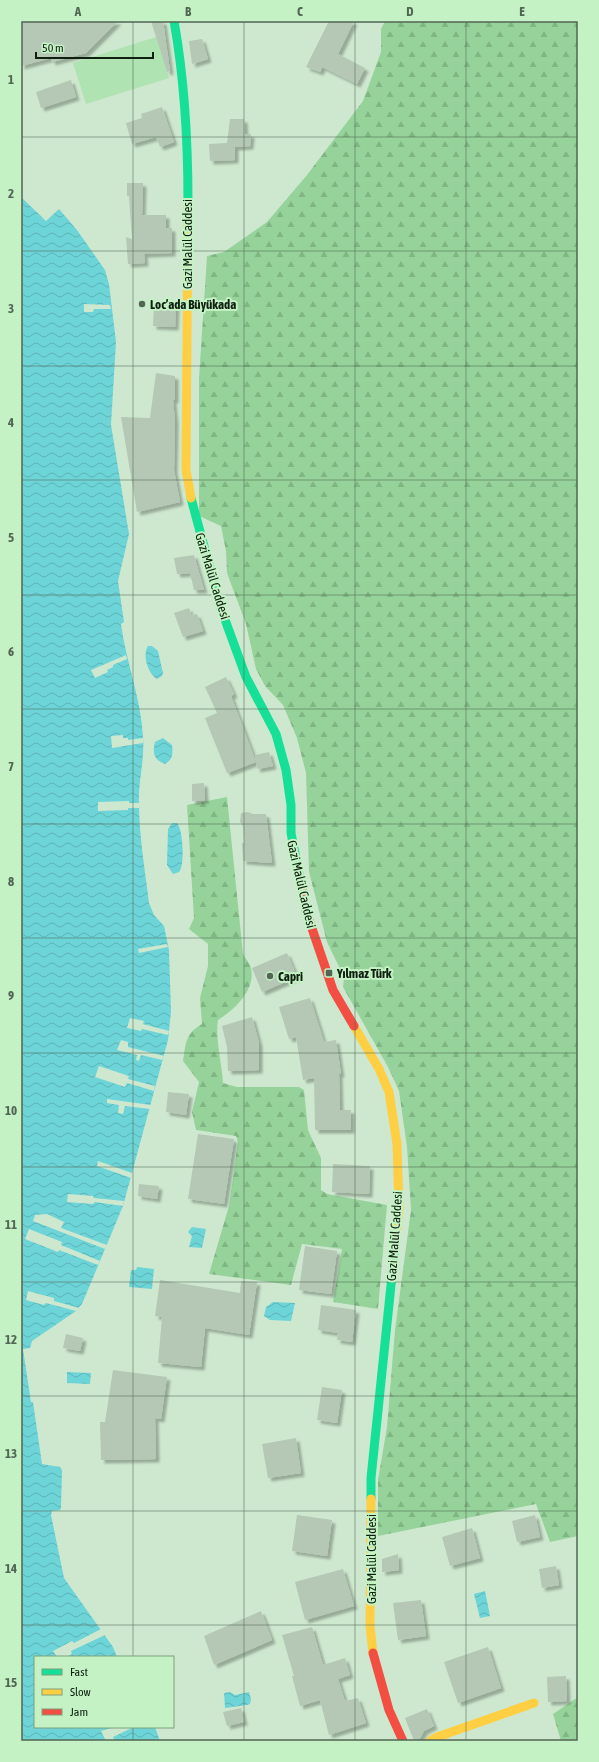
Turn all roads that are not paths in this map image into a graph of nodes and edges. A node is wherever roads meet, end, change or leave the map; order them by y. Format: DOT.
graph roads {
  1 [pos="174,21"];
  2 [pos="534,1703"];
  3 [pos="403,1741"];
  4 [pos="430,1741"];
  1 -- 3 [label="street, Gazi Malül Caddesi"];
  2 -- 4 [label="street"];
}
